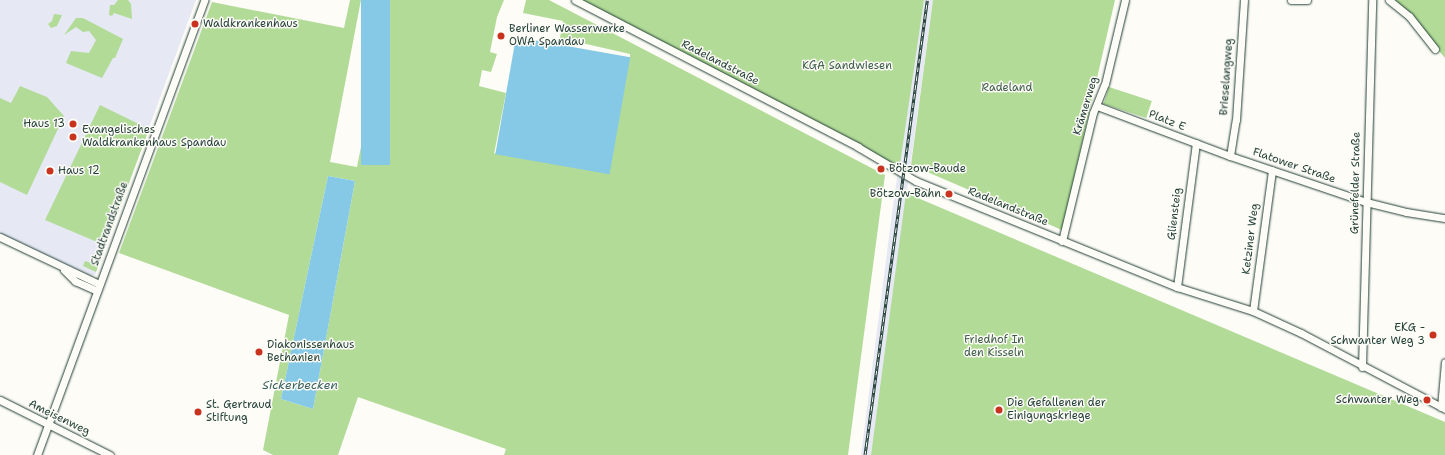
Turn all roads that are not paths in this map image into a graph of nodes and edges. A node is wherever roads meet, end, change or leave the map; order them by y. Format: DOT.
graph roads {
  1 [pos="204,0"];
  2 [pos="574,0"];
  3 [pos="1125,0"];
  4 [pos="1244,0"];
  5 [pos="1291,0"];
  6 [pos="1307,0"];
  7 [pos="1372,0"];
  8 [pos="1389,0"];
  9 [pos="1435,49"];
  10 [pos="1097,106"];
  11 [pos="1196,143"];
  12 [pos="1230,156"];
  13 [pos="1272,170"];
  14 [pos="1366,202"];
  15 [pos="1445,218"];
  16 [pos="0,237"];
  17 [pos="1062,241"];
  18 [pos="98,287"];
  19 [pos="1177,287"];
  20 [pos="1253,311"];
  21 [pos="1445,362"];
  22 [pos="1362,367"];
  23 [pos="0,400"];
  24 [pos="1443,408"];
  25 [pos="47,425"];
  26 [pos="37,455"];
  27 [pos="110,455"];
  1 -- 18 [label="street, Stadtrandstraße"];
  2 -- 17 [label="street, Radelandstraße"];
  3 -- 10 [label="street, Krämerweg"];
  4 -- 12 [label="street, Brieselangweg"];
  5 -- 6 [label="street"];
  7 -- 14 [label="street, Grünefelder Straße"];
  8 -- 9 [label="street"];
  10 -- 11 [label="street, Platz E"];
  10 -- 17 [label="street, Krämerweg"];
  11 -- 12 [label="street, Platz E"];
  11 -- 19 [label="street, Gliensteig"];
  12 -- 13 [label="street, Flatower Straße"];
  13 -- 14 [label="street, Flatower Straße"];
  13 -- 20 [label="street, Ketziner Weg"];
  14 -- 15 [label="street, Flatower Straße"];
  14 -- 22 [label="street, Grünefelder Straße"];
  16 -- 18 [label="street"];
  17 -- 19 [label="street, Radelandstraße"];
  18 -- 25 [label="street, Stadtrandstraße"];
  19 -- 20 [label="street, Radelandstraße"];
  20 -- 22 [label="street, Radelandstraße"];
  21 -- 24 [label="street"];
  22 -- 24 [label="street, Radelandstraße"];
  23 -- 25 [label="street, Ameisenweg"];
  25 -- 26 [label="street, Stadtrandstraße"];
  25 -- 27 [label="street, Ameisenweg"];
}
